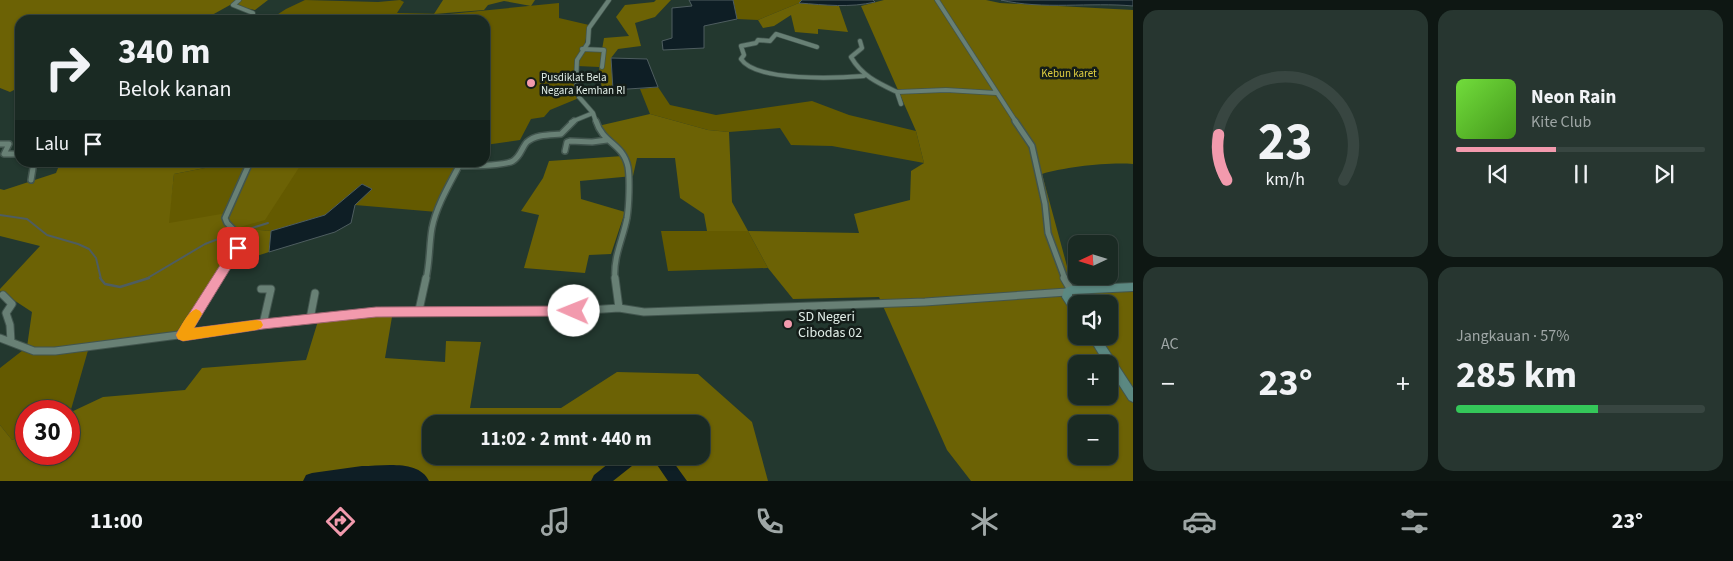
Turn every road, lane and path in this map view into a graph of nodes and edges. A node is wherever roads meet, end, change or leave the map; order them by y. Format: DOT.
graph roads {
  1 [pos="238,0"];
  2 [pos="609,0"];
  3 [pos="937,0"];
  4 [pos="253,15"];
  5 [pos="860,41"];
  6 [pos="817,47"];
  7 [pos="582,49"];
  8 [pos="602,67"];
  9 [pos="864,76"];
  10 [pos="897,92"];
  11 [pos="996,93"];
  12 [pos="901,104"];
  13 [pos="593,113"];
  14 [pos="607,140"];
  15 [pos="0,144"];
  16 [pos="565,151"];
  17 [pos="15,154"];
  18 [pos="490,164"];
  19 [pos="33,167"];
  20 [pos="248,167"];
  21 [pos="458,167"];
  22 [pos="31,180"];
  23 [pos="1133,287"];
  24 [pos="261,289"];
  25 [pos="1069,291"];
  26 [pos="315,292"];
  27 [pos="3,295"];
  28 [pos="1068,299"];
  29 [pos="620,308"];
  30 [pos="419,310"];
  31 [pos="310,319"];
  32 [pos="263,324"];
  33 [pos="183,335"];
  34 [pos="1,340"];
  35 [pos="11,342"];
  36 [pos="1099,345"];
  37 [pos="1133,397"];
  1 -- 4 [label="street"];
  2 -- 7 [label="street"];
  3 -- 11 [label="street"];
  5 -- 9 [label="street"];
  6 -- 9 [label="street"];
  7 -- 8 [label="street"];
  7 -- 13 [label="street"];
  9 -- 10 [label="street"];
  10 -- 11 [label="street"];
  10 -- 12 [label="street"];
  11 -- 25 [label="street"];
  13 -- 14 [label="street"];
  13 -- 18 [label="street"];
  14 -- 16 [label="street"];
  14 -- 29 [label="street"];
  15 -- 17 [label="street"];
  19 -- 22 [label="street"];
  20 -- 33 [label="street"];
  21 -- 30 [label="street"];
  23 -- 25 [label="main road"];
  24 -- 32 [label="street"];
  25 -- 28 [label="main road"];
  25 -- 29 [label="street"];
  26 -- 31 [label="street"];
  27 -- 35 [label="street"];
  29 -- 30 [label="street"];
  30 -- 31 [label="street"];
  31 -- 32 [label="street"];
  32 -- 33 [label="street"];
  33 -- 35 [label="street"];
  34 -- 35 [label="street"];
  36 -- 37 [label="main road"];
}
